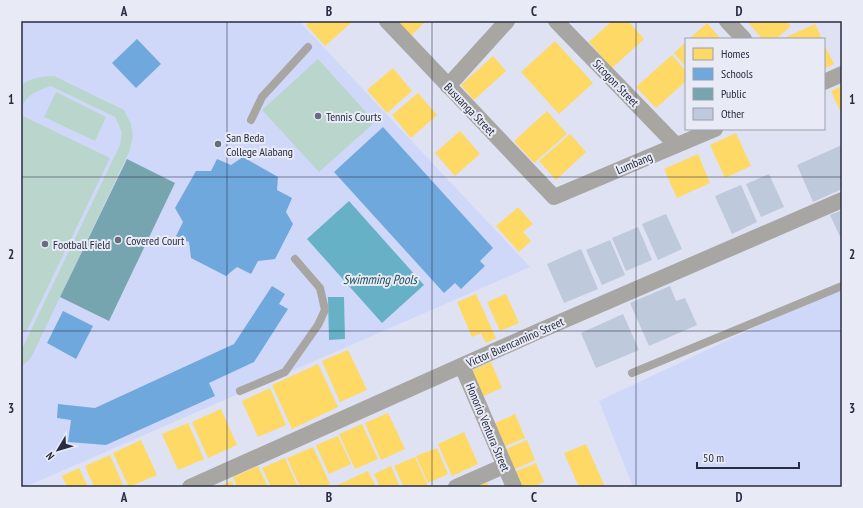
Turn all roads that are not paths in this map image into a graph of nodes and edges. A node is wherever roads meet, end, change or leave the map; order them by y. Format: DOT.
graph roads {
  1 [pos="386,21"];
  2 [pos="507,21"];
  3 [pos="556,21"];
  4 [pos="727,21"];
  5 [pos="743,38"];
  6 [pos="308,47"];
  7 [pos="842,74"];
  8 [pos="825,82"];
  9 [pos="448,86"];
  10 [pos="251,120"];
  11 [pos="713,130"];
  12 [pos="676,145"];
  13 [pos="554,196"];
  14 [pos="842,200"];
  15 [pos="296,259"];
  16 [pos="842,286"];
  17 [pos="462,366"];
  18 [pos="632,374"];
  19 [pos="240,391"];
  20 [pos="504,466"];
  21 [pos="190,487"];
  22 [pos="456,487"];
  23 [pos="514,487"];
  1 -- 9 [label="street, Busuanga Street"];
  2 -- 9 [label="street"];
  3 -- 12 [label="street, Sicogon Street"];
  4 -- 5 [label="street"];
  6 -- 10 [label="lane"];
  7 -- 8 [label="street"];
  9 -- 13 [label="street, Busuanga Street"];
  11 -- 12 [label="street, Lumbang"];
  12 -- 13 [label="street, Lumbang"];
  14 -- 17 [label="street, Victor Buencamino Street"];
  15 -- 19 [label="lane"];
  16 -- 18 [label="lane"];
  17 -- 20 [label="street, Honorio Ventura Street"];
  17 -- 21 [label="street, Victor Buencamino Street"];
  20 -- 22 [label="street"];
  20 -- 23 [label="street, Honorio Ventura Street"];
}
